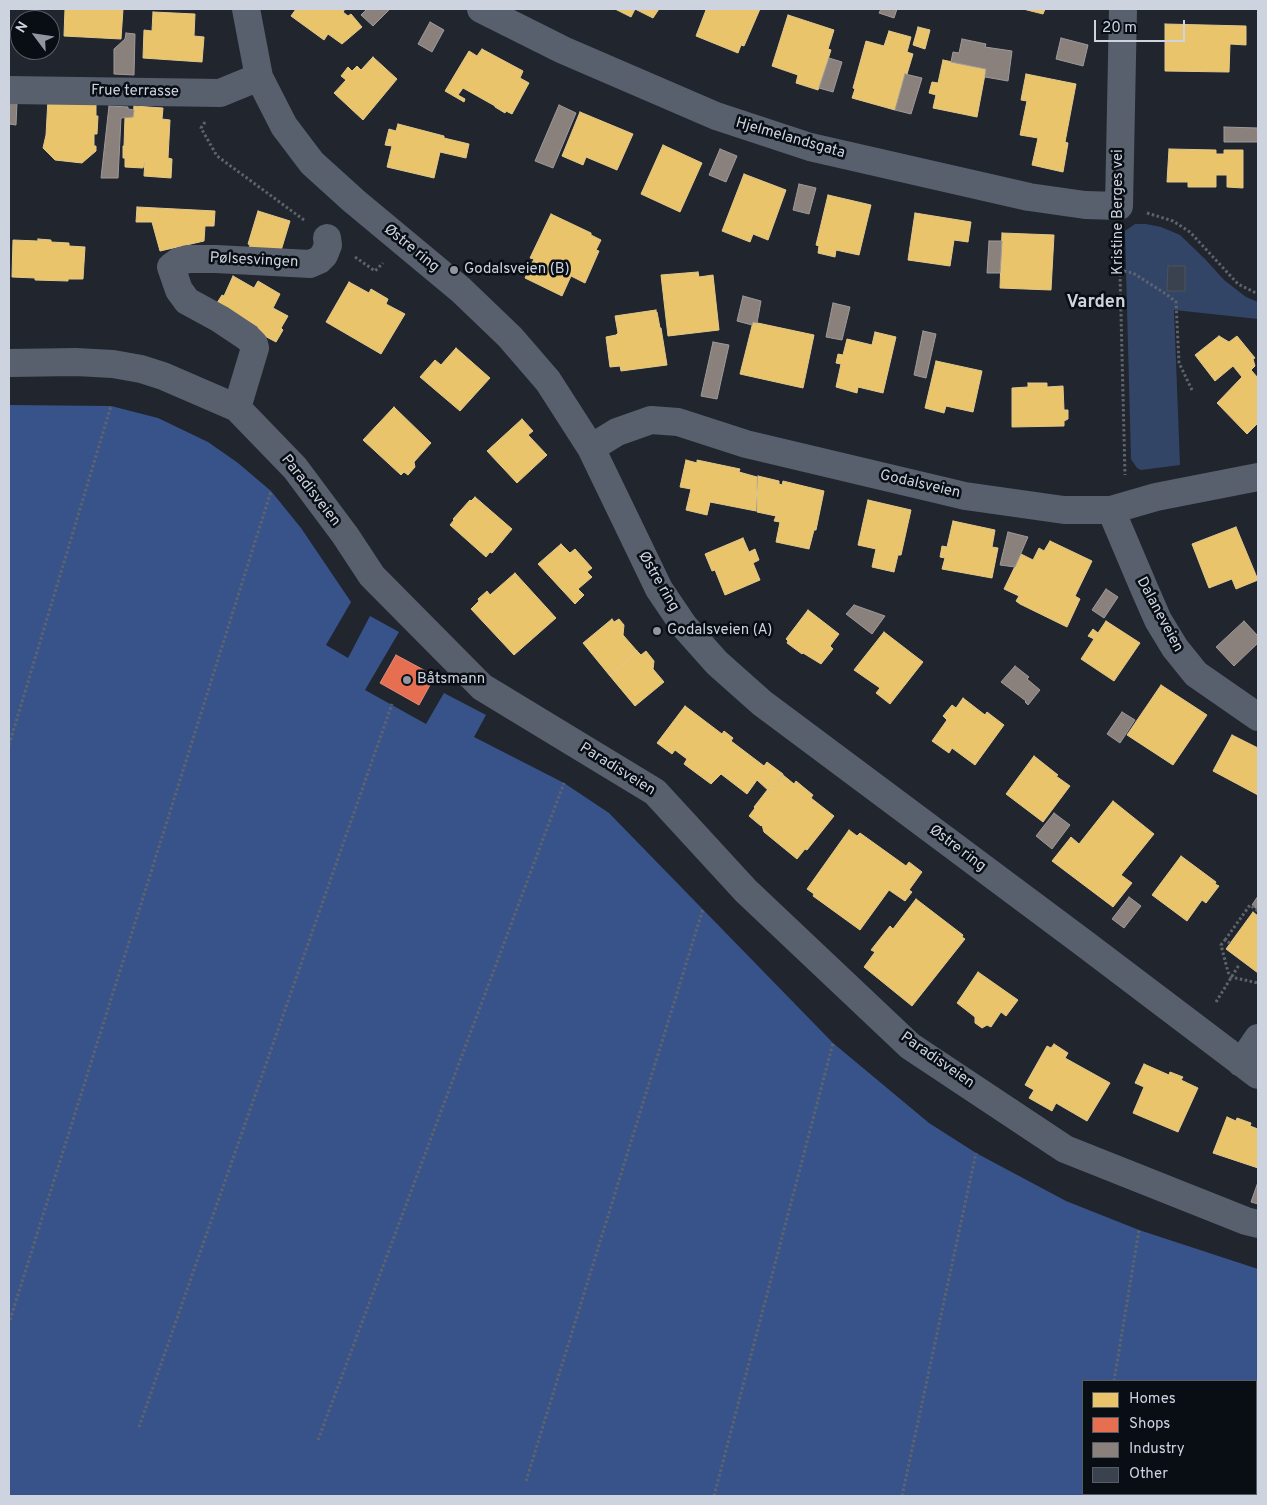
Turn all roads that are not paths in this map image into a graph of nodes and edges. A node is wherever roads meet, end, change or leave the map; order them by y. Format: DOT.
graph roads {
  1 [pos="246,9"];
  2 [pos="481,9"];
  3 [pos="1122,9"];
  4 [pos="259,77"];
  5 [pos="9,90"];
  6 [pos="1119,206"];
  7 [pos="327,238"];
  8 [pos="9,363"];
  9 [pos="237,408"];
  10 [pos="591,448"];
  11 [pos="1258,477"];
  12 [pos="1118,508"];
  13 [pos="1258,717"];
  14 [pos="1258,1038"];
  15 [pos="1250,1069"];
  16 [pos="1258,1224"];
  1 -- 4 [label="street, Østre ring"];
  2 -- 6 [label="street, Hjelmelandsgata"];
  3 -- 6 [label="street, Kristine Berges vei"];
  4 -- 5 [label="street, Frue terrasse"];
  4 -- 10 [label="street, Østre ring"];
  7 -- 9 [label="street, Pølsesvingen"];
  8 -- 9 [label="street, Paradisveien"];
  9 -- 16 [label="street, Paradisveien"];
  10 -- 12 [label="street, Godalsveien"];
  10 -- 15 [label="street, Østre ring"];
  11 -- 12 [label="street, Godalsveien"];
  12 -- 13 [label="street, Dalaneveien"];
  14 -- 15 [label="street"];
}
